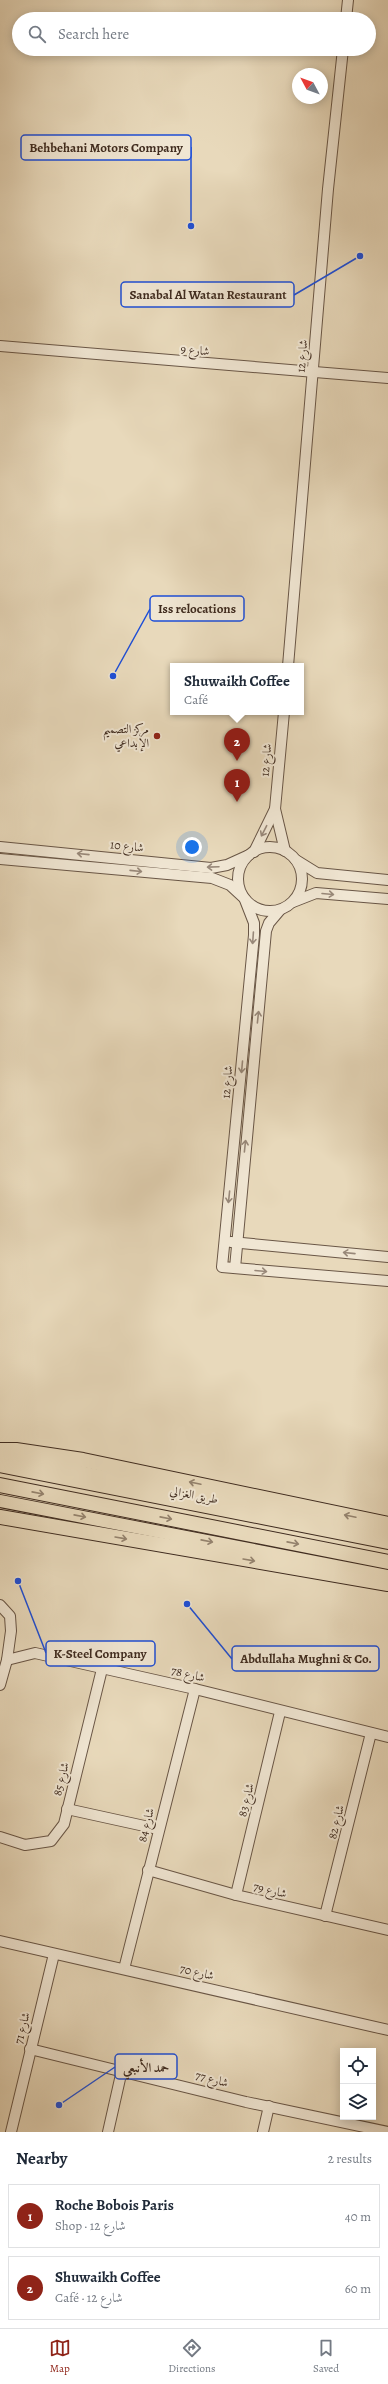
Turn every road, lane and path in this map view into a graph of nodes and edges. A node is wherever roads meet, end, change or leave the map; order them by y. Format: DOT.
graph roads {
  1 [pos="348,0"];
  2 [pos="347,12"];
  3 [pos="342,56"];
  4 [pos="0,346"];
  5 [pos="314,371"];
  6 [pos="388,378"];
  7 [pos="288,663"];
  8 [pos="284,715"];
  9 [pos="275,810"];
  10 [pos="0,847"];
  11 [pos="285,851"];
  12 [pos="66,852"];
  13 [pos="252,853"];
  14 [pos="294,858"];
  15 [pos="0,859"];
  16 [pos="66,864"];
  17 [pos="388,880"];
  18 [pos="244,899"];
  19 [pos="388,899"];
  20 [pos="291,903"];
  21 [pos="280,910"];
  22 [pos="225,1241"];
  23 [pos="236,1242"];
  24 [pos="388,1257"];
  25 [pos="234,1268"];
  26 [pos="388,1282"];
  27 [pos="0,1450"];
  28 [pos="0,1456"];
  29 [pos="0,1465"];
  30 [pos="0,1485"];
  31 [pos="0,1500"];
  32 [pos="0,1517"];
  33 [pos="388,1524"];
  34 [pos="388,1534"];
  35 [pos="388,1542"];
  36 [pos="388,1562"];
  37 [pos="388,1576"];
  38 [pos="388,1584"];
  39 [pos="0,1605"];
  40 [pos="7,1660"];
  41 [pos="102,1669"];
  42 [pos="0,1685"];
  43 [pos="195,1689"];
  44 [pos="280,1712"];
  45 [pos="371,1734"];
  46 [pos="388,1738"];
  47 [pos="67,1809"];
  48 [pos="158,1829"];
  49 [pos="0,1837"];
  50 [pos="148,1870"];
  51 [pos="236,1895"];
  52 [pos="325,1916"];
  53 [pos="388,1930"];
  54 [pos="0,1942"];
  55 [pos="54,1954"];
  56 [pos="124,1969"];
  57 [pos="388,2030"];
  58 [pos="30,2049"];
  59 [pos="122,2070"];
  60 [pos="269,2106"];
  61 [pos="361,2129"];
  62 [pos="11,2132"];
  63 [pos="108,2132"];
  64 [pos="263,2132"];
  65 [pos="388,2132"];
  1 -- 2 [label="street"];
  3 -- 5 [label="street, شارع 12"];
  4 -- 5 [label="street, شارع 9"];
  5 -- 6 [label="street, شارع 9"];
  5 -- 7 [label="street, شارع 12"];
  8 -- 9 [label="street, شارع 12"];
  9 -- 11 [label="street, شارع 12"];
  9 -- 13 [label="street, شارع 12, one-way"];
  10 -- 12 [label="street, شارع 10"];
  11 -- 13 [label="street"];
  11 -- 14 [label="street"];
  13 -- 12 [label="street, شارع 10, one-way"];
  12 -- 16 [label="street"];
  13 -- 18 [label="street"];
  14 -- 17 [label="street"];
  14 -- 20 [label="street"];
  15 -- 16 [label="street, شارع 10"];
  16 -- 18 [label="street, شارع 10, one-way"];
  18 -- 21 [label="street"];
  18 -- 22 [label="street, شارع 12, one-way"];
  20 -- 19 [label="street, one-way"];
  20 -- 21 [label="street"];
  23 -- 21 [label="street, شارع 12, one-way"];
  22 -- 23 [label="street"];
  22 -- 25 [label="street, شارع 12"];
  24 -- 23 [label="street, one-way"];
  23 -- 25 [label="street, شارع 12"];
  25 -- 26 [label="street, one-way"];
  33 -- 27 [label="highway, one-way"];
  28 -- 34 [label="main road, طريق الغزالي"];
  29 -- 35 [label="highway, طريق الغزالي"];
  30 -- 36 [label="highway, one-way"];
  31 -- 37 [label="main road, one-way"];
  32 -- 38 [label="highway, one-way"];
  39 -- 40 [label="street"];
  40 -- 41 [label="street, شارع 78"];
  40 -- 42 [label="street"];
  41 -- 43 [label="street, شارع 78"];
  41 -- 47 [label="street, شارع 85"];
  43 -- 44 [label="street, شارع 78"];
  43 -- 48 [label="street, شارع 84"];
  44 -- 45 [label="street, شارع 78"];
  44 -- 51 [label="street, شارع 83"];
  45 -- 46 [label="street, شارع 78"];
  45 -- 52 [label="street, شارع 82"];
  47 -- 48 [label="street"];
  47 -- 49 [label="street, شارع 85"];
  48 -- 50 [label="street, شارع 84"];
  50 -- 51 [label="street, شارع 79"];
  50 -- 56 [label="street, شارع 84"];
  51 -- 52 [label="street, شارع 79"];
  52 -- 53 [label="street, شارع 79"];
  54 -- 55 [label="street, شارع 70"];
  55 -- 56 [label="street, شارع 70"];
  55 -- 58 [label="street, شارع 71"];
  56 -- 57 [label="street, شارع 70"];
  58 -- 59 [label="street, شارع 77"];
  58 -- 62 [label="street, شارع 71"];
  59 -- 60 [label="street, شارع 77"];
  59 -- 63 [label="street"];
  60 -- 61 [label="street, شارع 77"];
  60 -- 64 [label="street"];
  61 -- 65 [label="street, شارع 77"];
}
